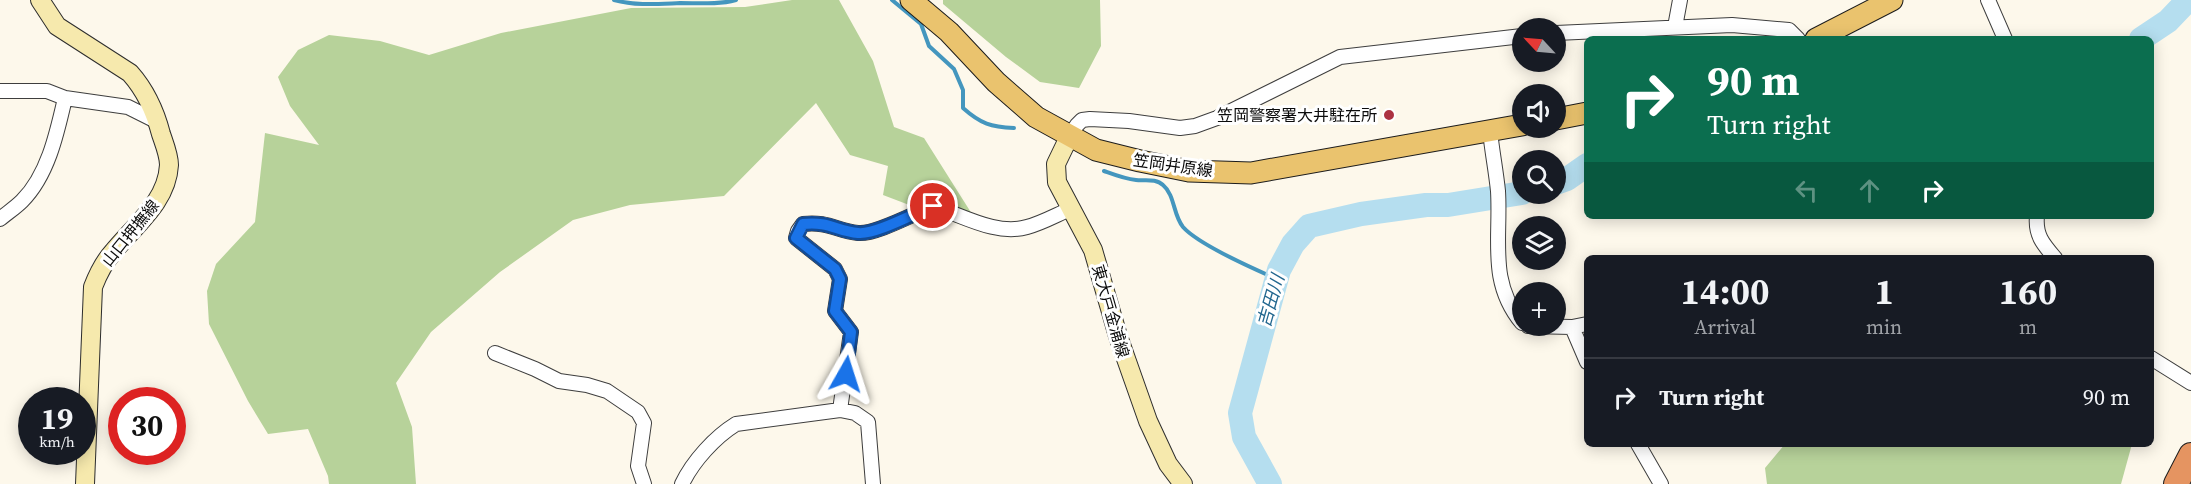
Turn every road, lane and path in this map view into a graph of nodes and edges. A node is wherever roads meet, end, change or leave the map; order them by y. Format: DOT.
graph roads {
  1 [pos="40,0"];
  2 [pos="911,0"];
  3 [pos="1680,0"];
  4 [pos="1892,0"];
  5 [pos="1988,0"];
  6 [pos="1675,27"];
  7 [pos="1566,32"];
  8 [pos="1795,36"];
  9 [pos="1822,36"];
  10 [pos="2005,36"];
  11 [pos="1512,37"];
  12 [pos="0,92"];
  13 [pos="65,98"];
  14 [pos="1584,114"];
  15 [pos="1566,117"];
  16 [pos="158,122"];
  17 [pos="1512,127"];
  18 [pos="1490,131"];
  19 [pos="1069,137"];
  20 [pos="1070,209"];
  21 [pos="0,219"];
  22 [pos="2037,219"];
  23 [pos="2053,255"];
  24 [pos="1512,307"];
  25 [pos="1584,325"];
  26 [pos="1566,327"];
  27 [pos="1572,327"];
  28 [pos="495,353"];
  29 [pos="1584,355"];
  30 [pos="2154,360"];
  31 [pos="2191,383"];
  32 [pos="840,410"];
  33 [pos="1640,447"];
  34 [pos="2191,455"];
  35 [pos="85,484"];
  36 [pos="644,484"];
  37 [pos="682,484"];
  38 [pos="873,484"];
  39 [pos="1183,484"];
  40 [pos="1660,484"];
  41 [pos="2176,484"];
  1 -- 16 [label="main road, 山口押撫線"];
  2 -- 19 [label="main road, 笠岡井原線"];
  3 -- 6 [label="street"];
  4 -- 9 [label="main road"];
  5 -- 10 [label="street"];
  6 -- 7 [label="street"];
  6 -- 8 [label="street"];
  11 -- 19 [label="street"];
  12 -- 13 [label="street"];
  13 -- 16 [label="street"];
  13 -- 21 [label="street"];
  14 -- 15 [label="main road"];
  16 -- 35 [label="main road, 山口押撫線"];
  17 -- 18 [label="main road, 笠岡井原線"];
  18 -- 19 [label="main road, 笠岡井原線"];
  18 -- 24 [label="street"];
  19 -- 20 [label="main road, 東大戸金浦線"];
  20 -- 32 [label="street"];
  20 -- 39 [label="main road, 東大戸金浦線"];
  22 -- 23 [label="street"];
  25 -- 27 [label="street"];
  26 -- 27 [label="street"];
  27 -- 29 [label="street"];
  28 -- 36 [label="street"];
  30 -- 31 [label="street"];
  32 -- 37 [label="street"];
  32 -- 38 [label="street"];
  33 -- 40 [label="street"];
  34 -- 41 [label="highway"];
}
